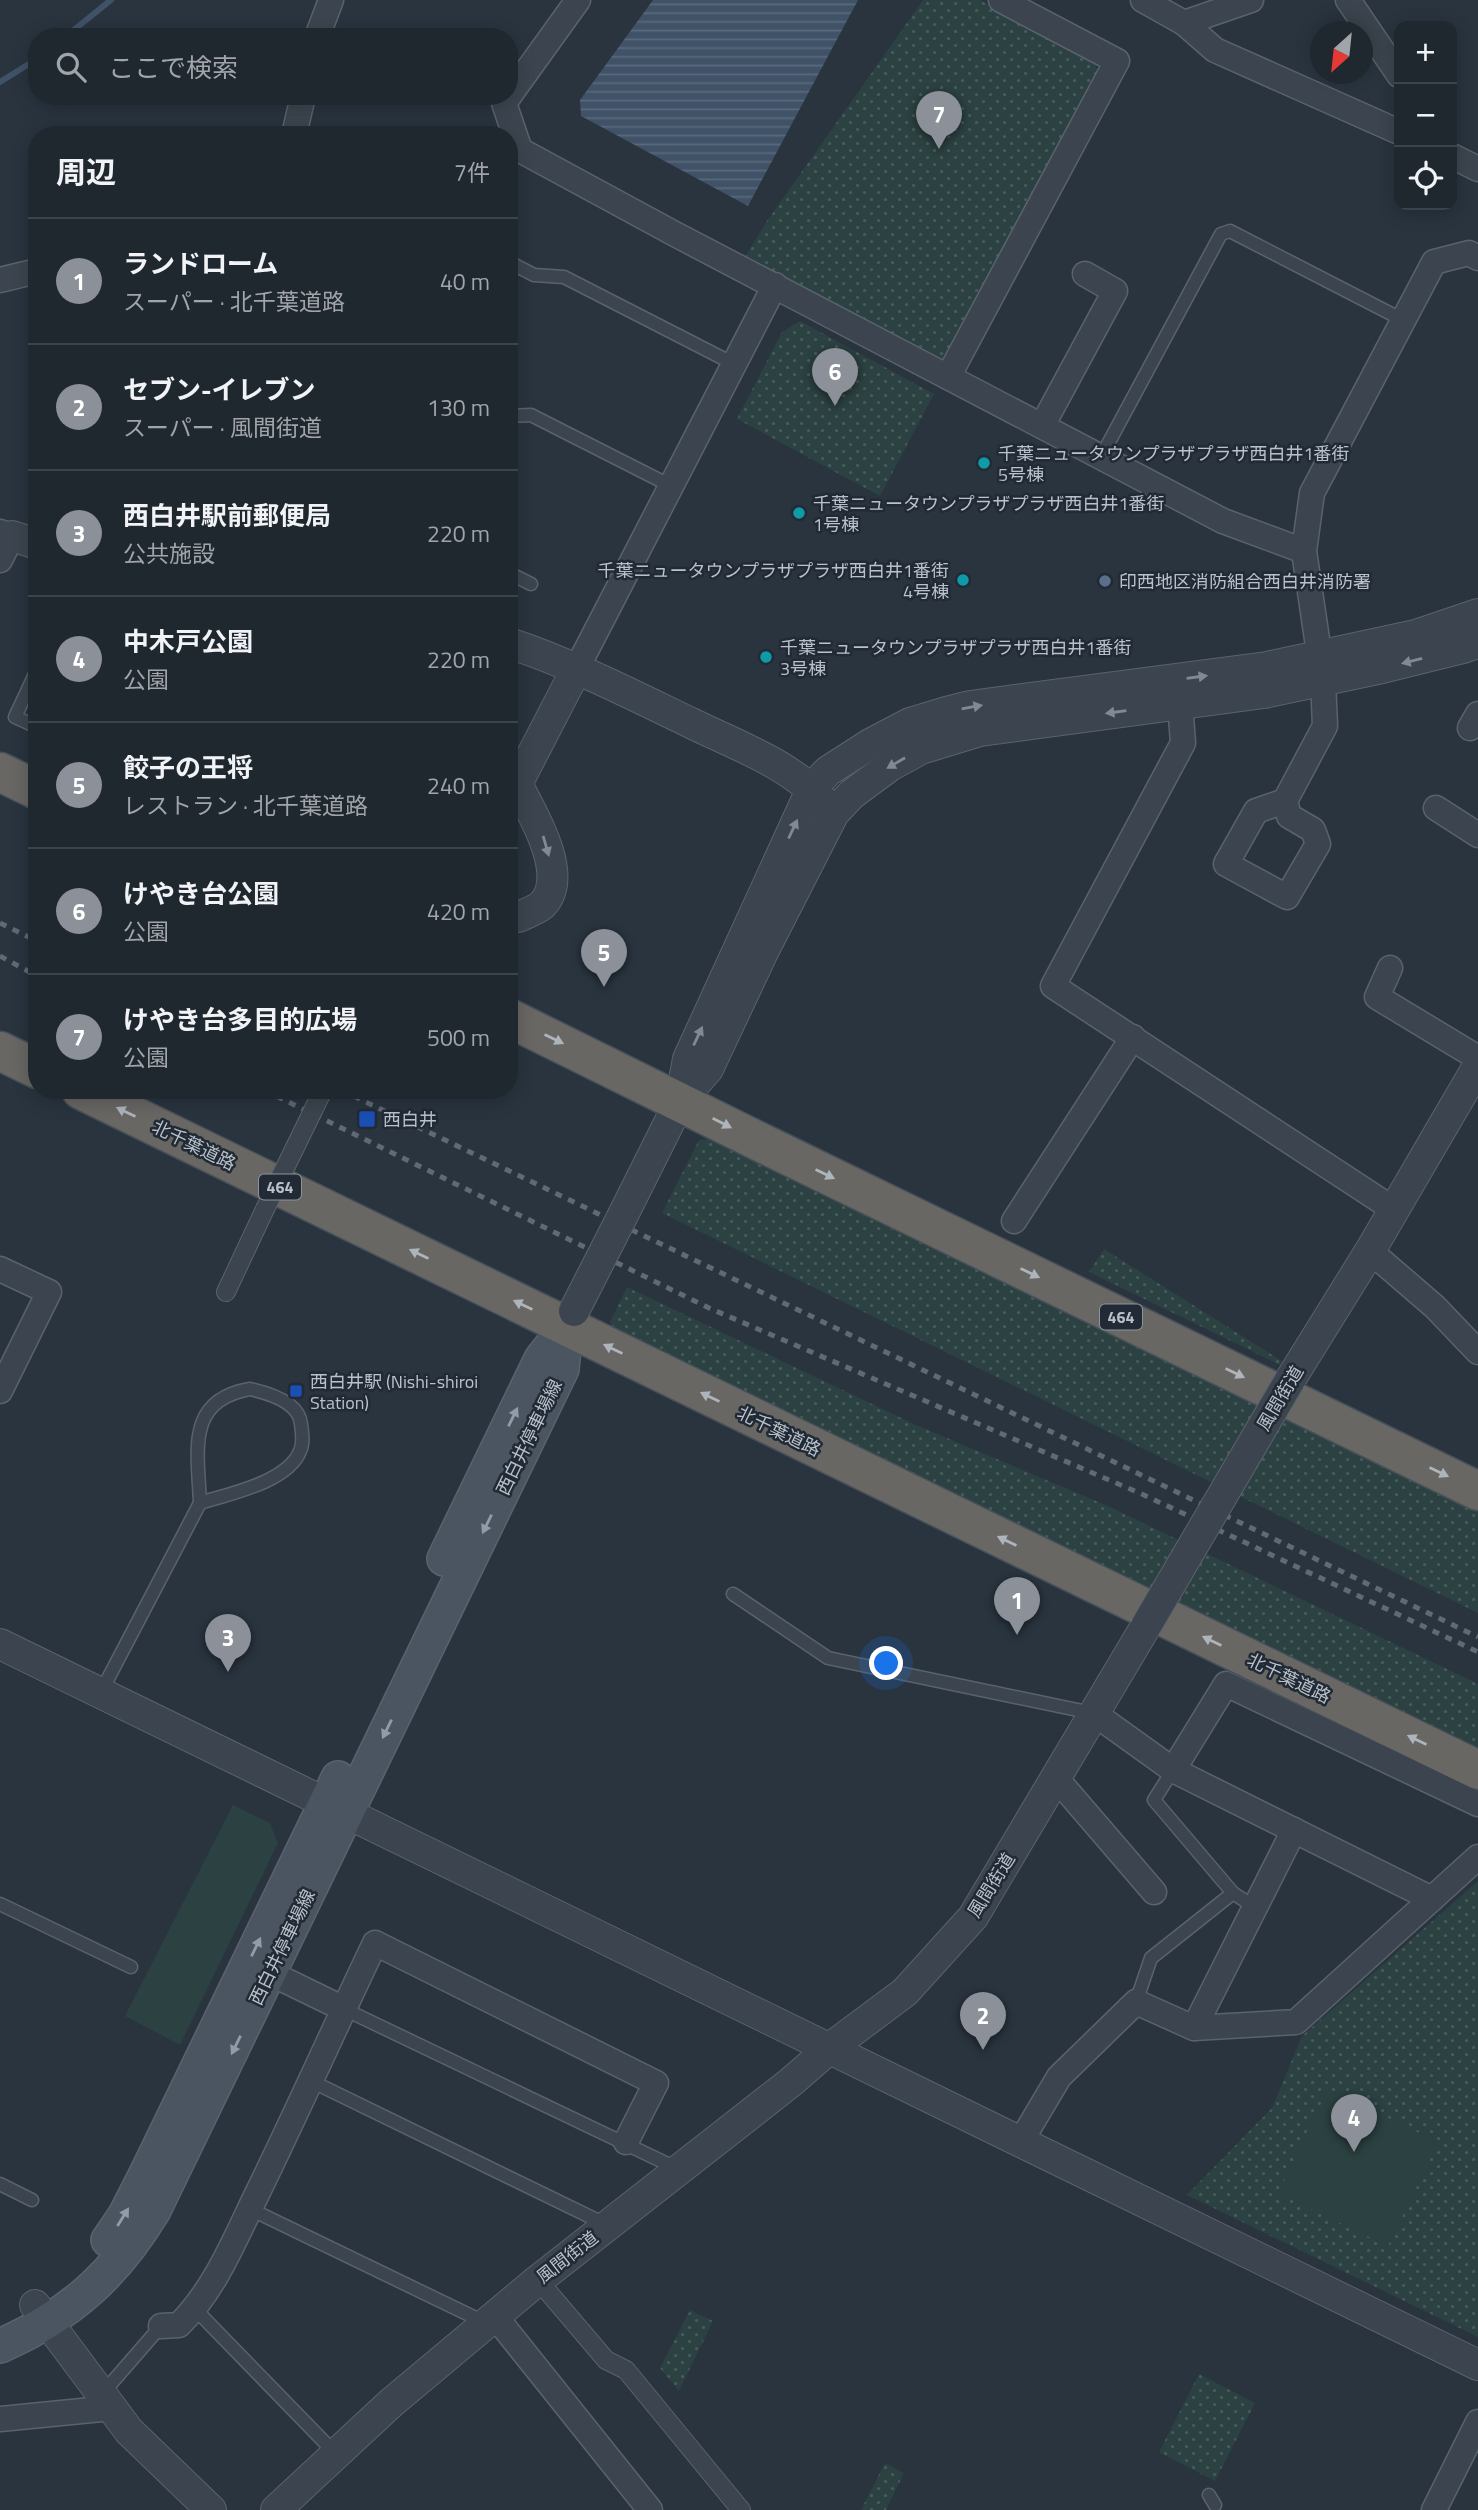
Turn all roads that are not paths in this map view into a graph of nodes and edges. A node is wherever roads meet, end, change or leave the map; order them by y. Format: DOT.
graph roads {
  1 [pos="331,0"];
  2 [pos="578,0"];
  3 [pos="1001,0"];
  4 [pos="1143,0"];
  5 [pos="1251,0"];
  6 [pos="1348,0"];
  7 [pos="1184,23"];
  8 [pos="320,28"];
  9 [pos="1394,68"];
  10 [pos="518,83"];
  11 [pos="301,105"];
  12 [pos="505,105"];
  13 [pos="296,126"];
  14 [pos="512,126"];
  15 [pos="1394,130"];
  16 [pos="518,144"];
  17 [pos="1457,158"];
  18 [pos="1478,169"];
  19 [pos="1478,258"];
  20 [pos="518,267"];
  21 [pos="28,273"];
  22 [pos="1085,274"];
  23 [pos="0,280"];
  24 [pos="775,285"];
  25 [pos="1403,320"];
  26 [pos="734,364"];
  27 [pos="948,377"];
  28 [pos="518,416"];
  29 [pos="1042,426"];
  30 [pos="1101,457"];
  31 [pos="671,486"];
  32 [pos="1304,551"];
  33 [pos="518,578"];
  34 [pos="531,584"];
  35 [pos="1478,614"];
  36 [pos="1478,643"];
  37 [pos="518,646"];
  38 [pos="1320,667"];
  39 [pos="578,668"];
  40 [pos="28,689"];
  41 [pos="1180,703"];
  42 [pos="28,723"];
  43 [pos="0,772"];
  44 [pos="518,779"];
  45 [pos="28,786"];
  46 [pos="812,788"];
  47 [pos="518,796"];
  48 [pos="1284,802"];
  49 [pos="1436,808"];
  50 [pos="834,813"];
  51 [pos="1478,835"];
  52 [pos="518,917"];
  53 [pos="1390,968"];
  54 [pos="518,1023"];
  55 [pos="1133,1037"];
  56 [pos="0,1051"];
  57 [pos="1478,1058"];
  58 [pos="28,1065"];
  59 [pos="1478,1066"];
  60 [pos="100,1099"];
  61 [pos="319,1099"];
  62 [pos="676,1110"];
  63 [pos="1393,1209"];
  64 [pos="1014,1221"];
  65 [pos="1370,1251"];
  66 [pos="0,1269"];
  67 [pos="226,1292"];
  68 [pos="570,1319"];
  69 [pos="1478,1352"];
  70 [pos="0,1391"];
  71 [pos="1478,1491"];
  72 [pos="200,1503"];
  73 [pos="733,1594"];
  74 [pos="0,1644"];
  75 [pos="101,1693"];
  76 [pos="1095,1714"];
  77 [pos="1173,1770"];
  78 [pos="1478,1770"];
  79 [pos="1056,1778"];
  80 [pos="1478,1804"];
  81 [pos="336,1808"];
  82 [pos="1294,1830"];
  83 [pos="1478,1857"];
  84 [pos="1154,1892"];
  85 [pos="1233,1893"];
  86 [pos="1432,1899"];
  87 [pos="0,1904"];
  88 [pos="1256,1908"];
  89 [pos="131,1967"];
  90 [pos="270,1973"];
  91 [pos="1136,2002"];
  92 [pos="344,2009"];
  93 [pos="1194,2028"];
  94 [pos="830,2049"];
  95 [pos="311,2081"];
  96 [pos="1021,2141"];
  97 [pos="626,2142"];
  98 [pos="679,2169"];
  99 [pos="0,2184"];
  100 [pos="32,2200"];
  101 [pos="250,2208"];
  102 [pos="607,2225"];
  103 [pos="538,2280"];
  104 [pos="195,2309"];
  105 [pos="42,2314"];
  106 [pos="491,2320"];
  107 [pos="0,2324"];
  108 [pos="161,2326"];
  109 [pos="0,2346"];
  110 [pos="1478,2365"];
  111 [pos="107,2401"];
  112 [pos="0,2418"];
  113 [pos="1478,2422"];
  114 [pos="336,2454"];
  115 [pos="211,2510"];
  116 [pos="276,2510"];
  117 [pos="650,2510"];
  118 [pos="741,2510"];
  119 [pos="1434,2510"];
  1 -- 8 [label="street"];
  2 -- 10 [label="street"];
  3 -- 27 [label="street"];
  4 -- 7 [label="street"];
  5 -- 7 [label="street"];
  6 -- 9 [label="street"];
  7 -- 15 [label="street"];
  11 -- 13 [label="street"];
  12 -- 14 [label="street"];
  16 -- 24 [label="street"];
  17 -- 18 [label="street"];
  19 -- 25 [label="street"];
  20 -- 26 [label="lane"];
  21 -- 23 [label="street"];
  22 -- 29 [label="street"];
  24 -- 26 [label="street"];
  24 -- 27 [label="street"];
  25 -- 30 [label="lane"];
  25 -- 32 [label="street"];
  26 -- 31 [label="street"];
  27 -- 29 [label="street"];
  28 -- 31 [label="lane"];
  29 -- 30 [label="street"];
  30 -- 32 [label="street"];
  31 -- 39 [label="street"];
  32 -- 38 [label="street"];
  33 -- 34 [label="lane"];
  35 -- 38 [label="street"];
  36 -- 38 [label="street, one-way"];
  37 -- 39 [label="street"];
  38 -- 41 [label="street"];
  46 -- 38 [label="street, one-way"];
  38 -- 48 [label="street"];
  39 -- 44 [label="street"];
  39 -- 46 [label="street"];
  40 -- 42 [label="lane"];
  41 -- 50 [label="street, one-way"];
  41 -- 55 [label="street"];
  43 -- 45 [label="highway"];
  46 -- 50 [label="street"];
  62 -- 46 [label="street, one-way"];
  47 -- 52 [label="street, one-way"];
  49 -- 51 [label="street"];
  50 -- 62 [label="street"];
  53 -- 57 [label="street"];
  54 -- 62 [label="highway, 464, one-way"];
  55 -- 63 [label="street"];
  55 -- 64 [label="street"];
  56 -- 58 [label="highway"];
  59 -- 63 [label="street, 風間街道"];
  68 -- 60 [label="highway, 北千葉道路 / 464, one-way"];
  61 -- 67 [label="street, bridge"];
  62 -- 68 [label="street, bridge"];
  62 -- 71 [label="highway, 464, one-way"];
  63 -- 65 [label="street, 風間街道"];
  65 -- 69 [label="street"];
  65 -- 76 [label="street, 風間街道, bridge"];
  66 -- 70 [label="street"];
  78 -- 68 [label="highway, 北千葉道路 / 464, one-way"];
  68 -- 81 [label="main road, 西白井停車場線"];
  72 -- 72 [label="lane"];
  72 -- 75 [label="lane"];
  73 -- 76 [label="lane"];
  74 -- 75 [label="street"];
  75 -- 81 [label="street"];
  76 -- 77 [label="street"];
  76 -- 79 [label="street, 風間街道"];
  77 -- 80 [label="street"];
  77 -- 82 [label="street"];
  77 -- 85 [label="lane"];
  79 -- 84 [label="street"];
  79 -- 94 [label="street, 風間街道"];
  81 -- 90 [label="main road, 西白井停車場線"];
  81 -- 94 [label="street"];
  105 -- 81 [label="main road, 西白井停車場線, one-way"];
  82 -- 86 [label="street"];
  82 -- 88 [label="street"];
  83 -- 86 [label="street"];
  85 -- 88 [label="lane"];
  85 -- 91 [label="lane"];
  86 -- 93 [label="street"];
  87 -- 89 [label="lane"];
  88 -- 93 [label="street"];
  90 -- 92 [label="street"];
  90 -- 105 [label="main road, 西白井停車場線, one-way"];
  91 -- 93 [label="street"];
  91 -- 96 [label="street"];
  92 -- 95 [label="street"];
  92 -- 97 [label="lane"];
  92 -- 97 [label="street"];
  94 -- 96 [label="street"];
  94 -- 98 [label="street, 風間街道"];
  95 -- 101 [label="street"];
  95 -- 102 [label="lane"];
  96 -- 110 [label="street"];
  97 -- 98 [label="lane"];
  98 -- 102 [label="street, 風間街道"];
  99 -- 100 [label="lane"];
  101 -- 104 [label="street"];
  101 -- 106 [label="lane"];
  102 -- 103 [label="street, 風間街道"];
  103 -- 106 [label="street, 風間街道"];
  103 -- 118 [label="street"];
  104 -- 108 [label="street"];
  104 -- 114 [label="lane"];
  105 -- 107 [label="main road, 西白井停車場線"];
  105 -- 109 [label="main road, 西白井停車場線"];
  105 -- 111 [label="street"];
  106 -- 114 [label="street, 風間街道"];
  106 -- 117 [label="street"];
  108 -- 111 [label="lane"];
  111 -- 112 [label="street"];
  111 -- 115 [label="street"];
  113 -- 119 [label="street"];
  114 -- 116 [label="street, 風間街道"];
}
